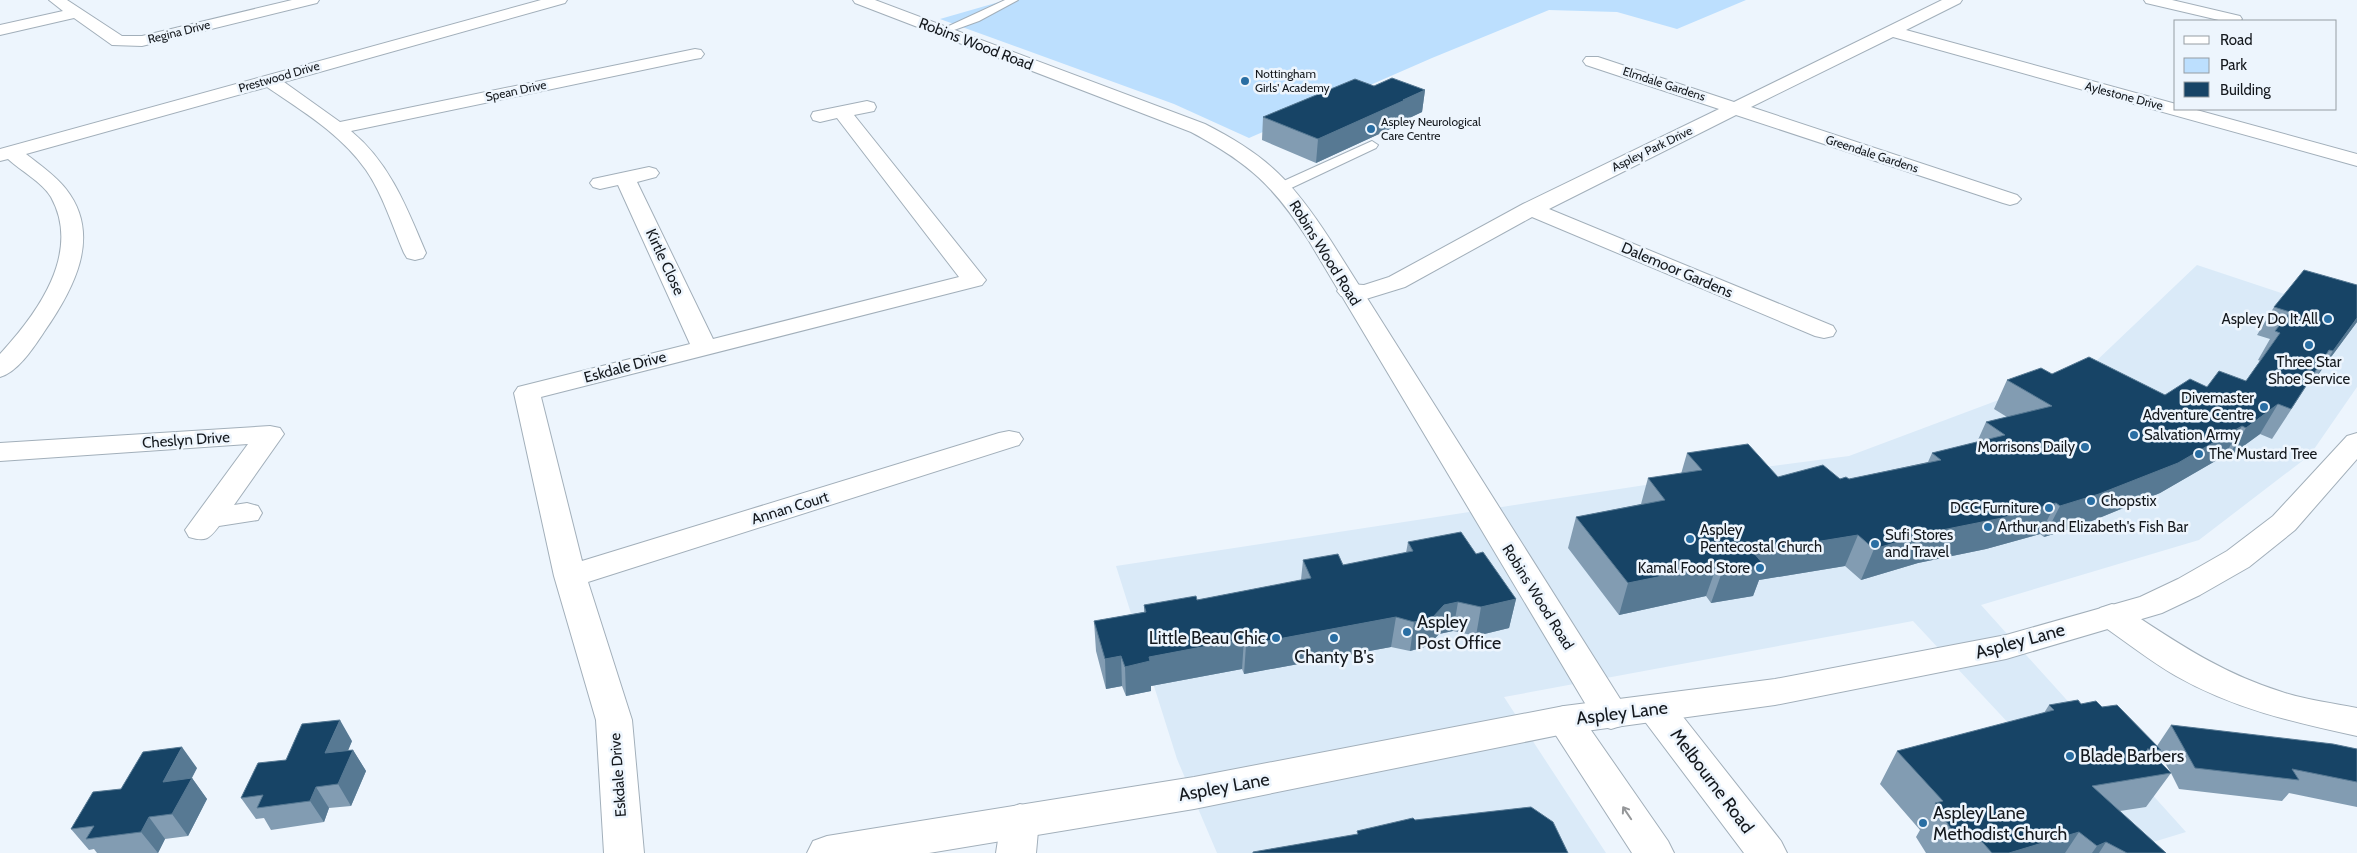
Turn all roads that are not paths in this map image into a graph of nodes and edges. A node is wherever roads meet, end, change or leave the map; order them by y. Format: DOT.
graph roads {
  1 [pos="559,0"];
  2 [pos="861,0"];
  3 [pos="1013,0"];
  4 [pos="1954,0"];
  5 [pos="2152,0"];
  6 [pos="303,1"];
  7 [pos="67,4"];
  8 [pos="2234,19"];
  9 [pos="0,30"];
  10 [pos="943,31"];
  11 [pos="1891,31"];
  12 [pos="695,54"];
  13 [pos="1592,61"];
  14 [pos="269,80"];
  15 [pos="1735,108"];
  16 [pos="2174,109"];
  17 [pos="2176,110"];
  18 [pos="843,112"];
  19 [pos="338,128"];
  20 [pos="1372,145"];
  21 [pos="6,154"];
  22 [pos="2357,160"];
  23 [pos="649,173"];
  24 [pos="625,178"];
  25 [pos="600,183"];
  26 [pos="1282,186"];
  27 [pos="2010,200"];
  28 [pos="1531,210"];
  29 [pos="415,253"];
  30 [pos="1349,291"];
  31 [pos="1824,332"];
  32 [pos="704,347"];
  33 [pos="0,368"];
  34 [pos="1010,440"];
  35 [pos="2357,442"];
  36 [pos="0,452"];
  37 [pos="247,513"];
  38 [pos="570,576"];
  39 [pos="2112,616"];
  40 [pos="1656,709"];
  41 [pos="1612,715"];
  42 [pos="1564,720"];
  43 [pos="2357,722"];
  44 [pos="1018,837"];
  45 [pos="624,853"];
  46 [pos="828,853"];
  47 [pos="1654,853"];
  48 [pos="1767,853"];
  1 -- 14 [label="street, Prestwood Drive"];
  2 -- 10 [label="street, Robins Wood Road"];
  3 -- 10 [label="lane"];
  4 -- 11 [label="street, Aspley Park Drive"];
  5 -- 8 [label="street"];
  6 -- 7 [label="street, Regina Drive"];
  7 -- 9 [label="street"];
  10 -- 26 [label="street, Robins Wood Road"];
  11 -- 15 [label="street, Aspley Park Drive"];
  11 -- 16 [label="street, Aylestone Drive"];
  12 -- 19 [label="street, Spean Drive"];
  13 -- 15 [label="street, Elmdale Gardens"];
  14 -- 19 [label="street"];
  14 -- 21 [label="street, Prestwood Drive"];
  15 -- 27 [label="street, Greendale Gardens"];
  15 -- 28 [label="street, Aspley Park Drive"];
  17 -- 22 [label="street, Aylestone Drive"];
  18 -- 32 [label="street, Eskdale Drive"];
  19 -- 29 [label="street"];
  20 -- 26 [label="lane"];
  21 -- 33 [label="street"];
  23 -- 24 [label="street"];
  24 -- 25 [label="street"];
  24 -- 32 [label="street, Kirtle Close"];
  26 -- 30 [label="street, Robins Wood Road"];
  28 -- 30 [label="street, Aspley Park Drive"];
  28 -- 31 [label="street, Dalemoor Gardens"];
  30 -- 41 [label="street, Robins Wood Road"];
  32 -- 38 [label="street, Eskdale Drive"];
  34 -- 38 [label="street, Annan Court"];
  35 -- 39 [label="street, Aspley Lane"];
  36 -- 37 [label="street, Cheslyn Drive"];
  38 -- 45 [label="street, Eskdale Drive"];
  39 -- 40 [label="street, Aspley Lane"];
  39 -- 43 [label="street"];
  40 -- 41 [label="street, Aspley Lane"];
  40 -- 48 [label="street, Melbourne Road"];
  41 -- 42 [label="street, Aspley Lane"];
  42 -- 44 [label="street, Aspley Lane"];
  47 -- 42 [label="street, one-way"];
  44 -- 46 [label="street, Aspley Lane"];
}
